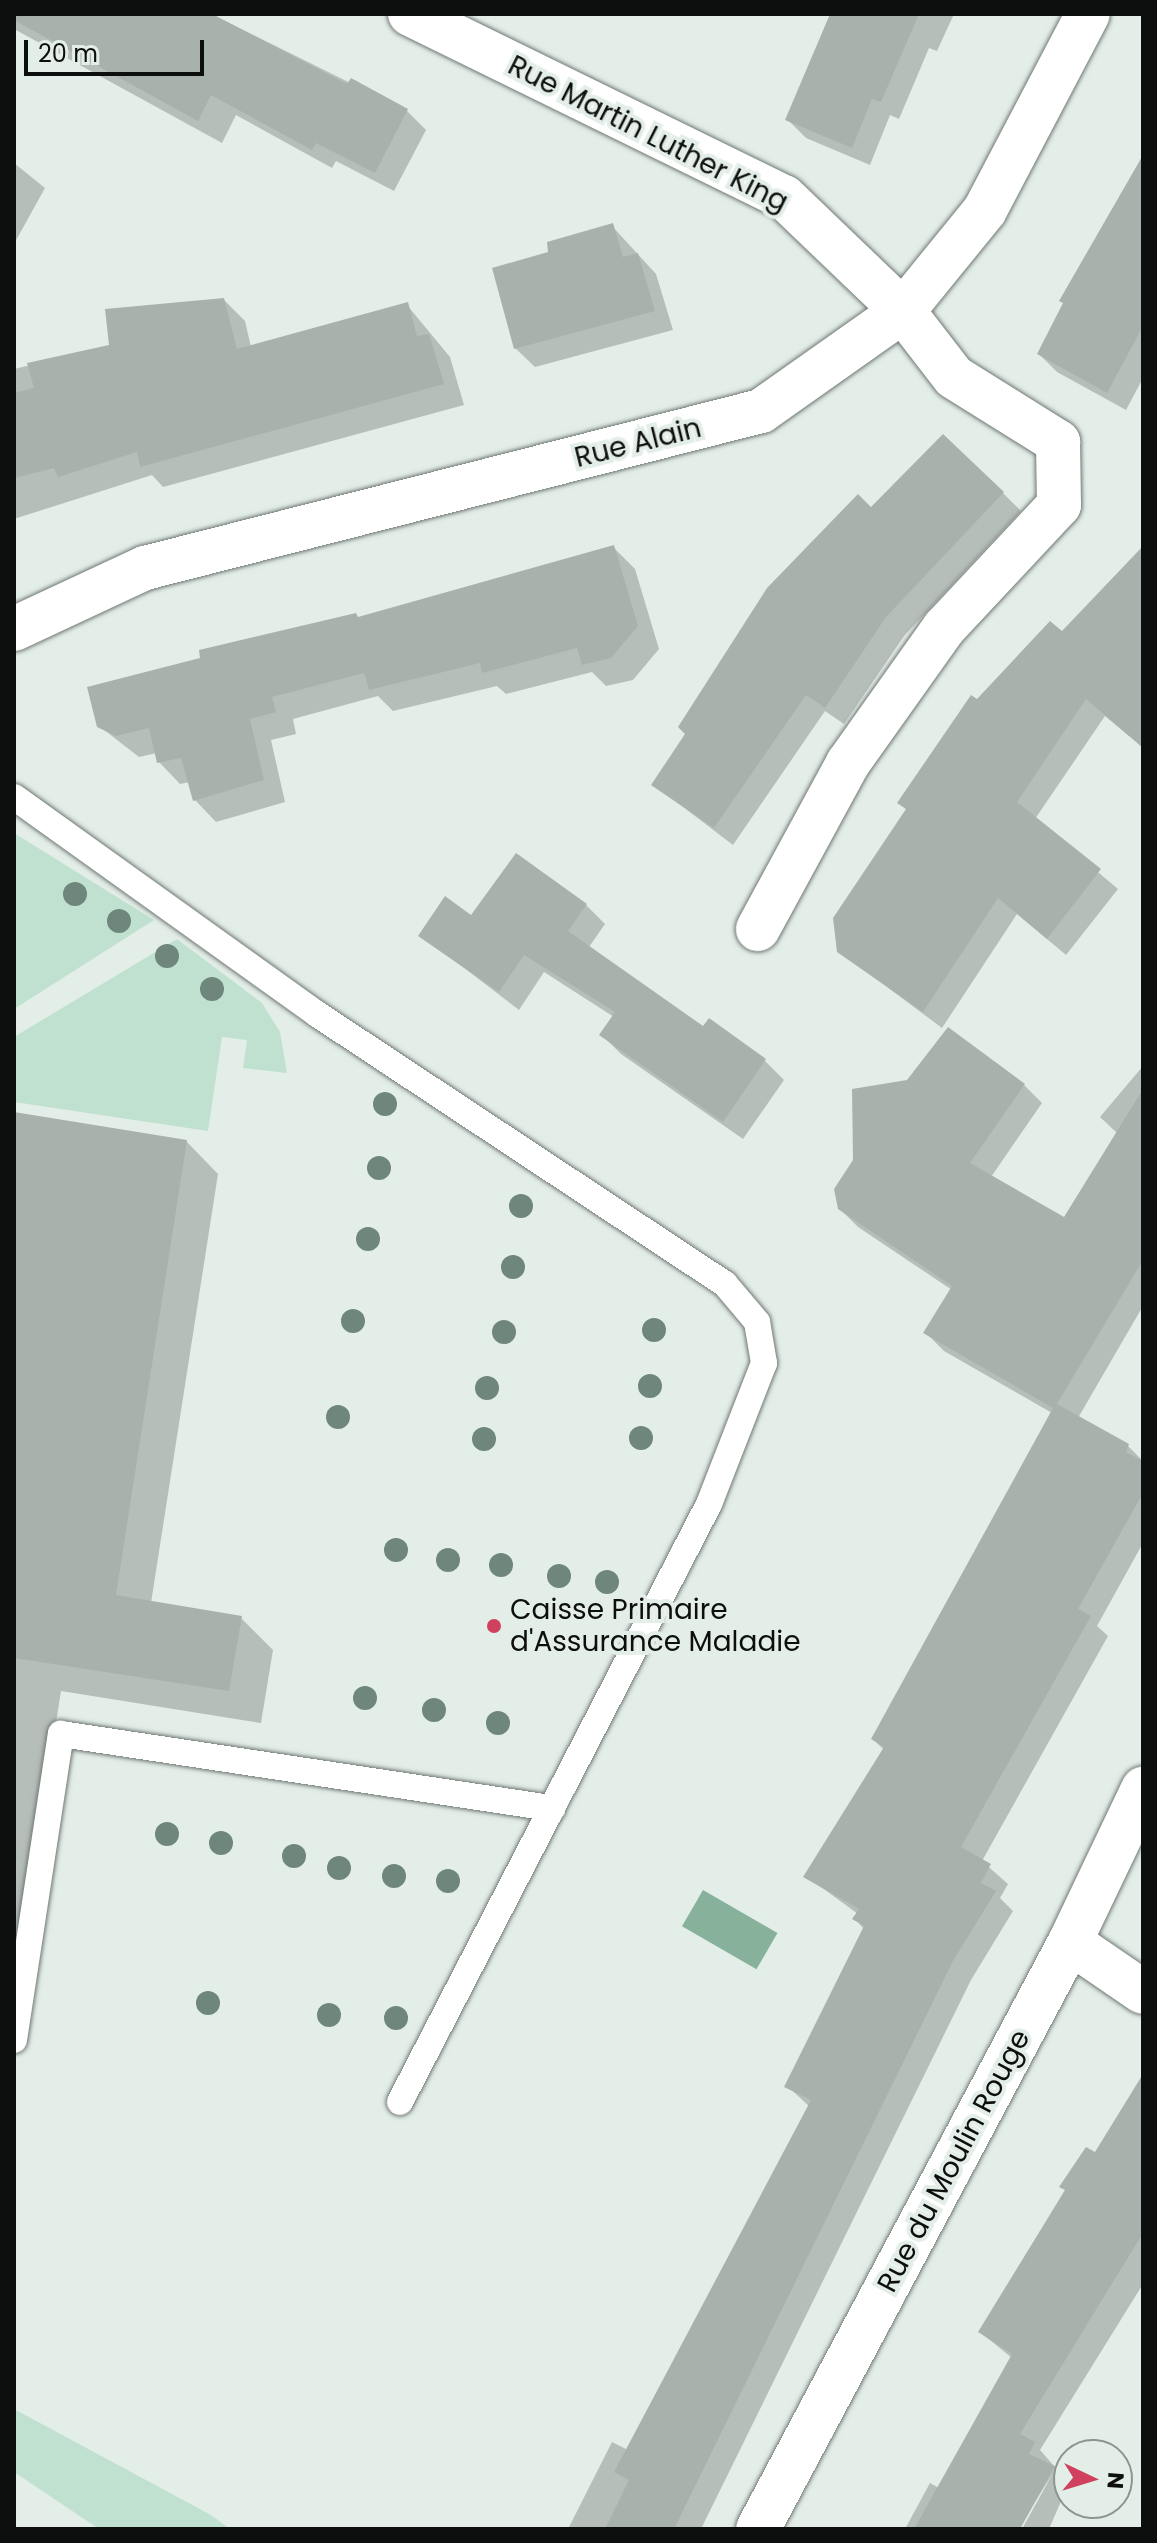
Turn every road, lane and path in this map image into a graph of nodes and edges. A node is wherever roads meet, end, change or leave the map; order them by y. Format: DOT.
graph roads {
  1 [pos="410,14"];
  2 [pos="1088,14"];
  3 [pos="903,311"];
  4 [pos="14,629"];
  5 [pos="14,797"];
  6 [pos="758,929"];
  7 [pos="1143,1789"];
  8 [pos="552,1808"];
  9 [pos="1070,1942"];
  10 [pos="1143,1992"];
  11 [pos="14,2040"];
  12 [pos="400,2102"];
  13 [pos="758,2529"];
  1 -- 3 [label="street, Rue Martin Luther King"];
  2 -- 3 [label="street, Rue Alain"];
  3 -- 4 [label="street, Rue Alain"];
  3 -- 6 [label="street, Rue Martin Luther King"];
  5 -- 8 [label="lane"];
  7 -- 9 [label="street, Rue du Moulin Rouge"];
  8 -- 11 [label="lane"];
  8 -- 12 [label="lane"];
  9 -- 10 [label="street"];
  9 -- 13 [label="street, Rue du Moulin Rouge"];
}
